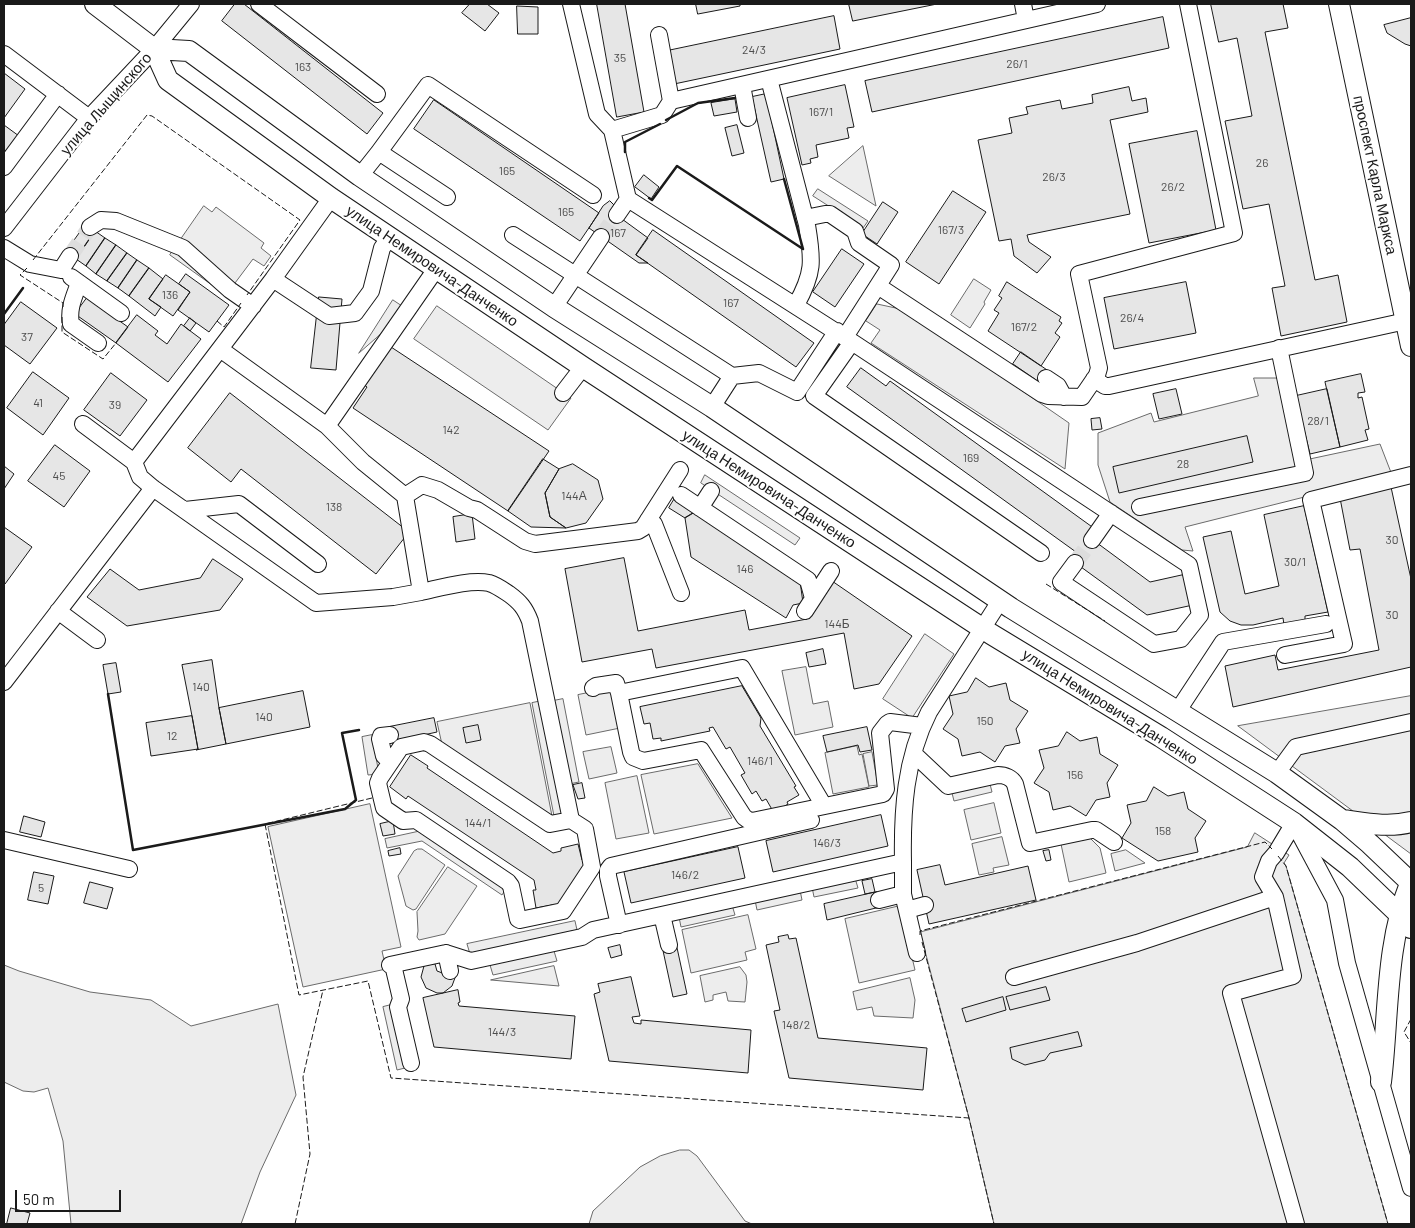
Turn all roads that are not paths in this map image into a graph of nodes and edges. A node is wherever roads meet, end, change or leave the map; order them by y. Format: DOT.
graph roads {
  1 [pos="95,4"];
  2 [pos="190,4"];
  3 [pos="571,4"];
  4 [pos="1023,4"];
  5 [pos="1097,4"];
  6 [pos="1188,4"];
  7 [pos="1339,4"];
  8 [pos="267,6"];
  9 [pos="1026,20"];
  10 [pos="659,35"];
  11 [pos="154,49"];
  12 [pos="4,54"];
  13 [pos="769,78"];
  14 [pos="742,85"];
  15 [pos="58,94"];
  16 [pos="377,94"];
  17 [pos="671,101"];
  18 [pos="89,118"];
  19 [pos="748,118"];
  20 [pos="612,130"];
  21 [pos="380,152"];
  22 [pos="4,167"];
  23 [pos="360,176"];
  24 [pos="593,195"];
  25 [pos="447,197"];
  26 [pos="331,198"];
  27 [pos="628,199"];
  28 [pos="617,215"];
  29 [pos="805,218"];
  30 [pos="90,227"];
  31 [pos="4,228"];
  32 [pos="513,235"];
  33 [pos="390,237"];
  34 [pos="601,237"];
  35 [pos="4,248"];
  36 [pos="70,256"];
  37 [pos="436,269"];
  38 [pos="61,270"];
  39 [pos="574,276"];
  40 [pos="273,279"];
  41 [pos="79,283"];
  42 [pos="878,286"];
  43 [pos="796,305"];
  44 [pos="253,306"];
  45 [pos="554,307"];
  46 [pos="121,313"];
  47 [pos="1406,321"];
  48 [pos="845,336"];
  49 [pos="98,344"];
  50 [pos="1411,346"];
  51 [pos="1279,348"];
  52 [pos="220,349"];
  53 [pos="583,367"];
  54 [pos="732,376"];
  55 [pos="1046,378"];
  56 [pos="1094,379"];
  57 [pos="563,392"];
  58 [pos="1064,396"];
  59 [pos="712,407"];
  60 [pos="82,424"];
  61 [pos="327,426"];
  62 [pos="134,462"];
  63 [pos="682,472"];
  64 [pos="1411,476"];
  65 [pos="153,488"];
  66 [pos="711,491"];
  67 [pos="681,495"];
  68 [pos="405,496"];
  69 [pos="1140,507"];
  70 [pos="700,508"];
  71 [pos="185,510"];
  72 [pos="1111,513"];
  73 [pos="651,522"];
  74 [pos="1092,540"];
  75 [pos="1041,553"];
  76 [pos="1075,563"];
  77 [pos="318,564"];
  78 [pos="831,571"];
  79 [pos="420,592"];
  80 [pos="681,593"];
  81 [pos="1000,601"];
  82 [pos="58,611"];
  83 [pos="1326,624"];
  84 [pos="982,628"];
  85 [pos="97,640"];
  86 [pos="1285,655"];
  87 [pos="4,682"];
  88 [pos="593,688"];
  89 [pos="619,693"];
  90 [pos="1177,712"];
  91 [pos="1411,722"];
  92 [pos="922,726"];
  93 [pos="390,735"];
  94 [pos="914,754"];
  95 [pos="391,761"];
  96 [pos="1277,773"];
  97 [pos="904,799"];
  98 [pos="824,806"];
  99 [pos="571,820"];
  100 [pos="1342,820"];
  101 [pos="1411,822"];
  102 [pos="1294,823"];
  103 [pos="4,840"];
  104 [pos="1114,842"];
  105 [pos="903,862"];
  106 [pos="129,869"];
  107 [pos="1411,882"];
  108 [pos="1275,897"];
  109 [pos="878,900"];
  110 [pos="905,902"];
  111 [pos="925,905"];
  112 [pos="662,915"];
  113 [pos="1405,921"];
  114 [pos="619,925"];
  115 [pos="669,945"];
  116 [pos="446,953"];
  117 [pos="916,953"];
  118 [pos="450,971"];
  119 [pos="1014,977"];
  120 [pos="411,1063"];
  121 [pos="1381,1082"];
  122 [pos="1411,1188"];
  123 [pos="1296,1224"];
  1 -- 11 [label="main road, улица Немировича-Данченко"];
  2 -- 11 [label="street, улица Лыщинского"];
  3 -- 20 [label="street"];
  4 -- 9 [label="street"];
  5 -- 9 [label="street"];
  6 -- 56 [label="street"];
  7 -- 47 [label="main road, проспект Карла Маркса"];
  8 -- 16 [label="street"];
  9 -- 13 [label="street"];
  10 -- 17 [label="street"];
  11 -- 18 [label="street, улица Лыщинского"];
  11 -- 23 [label="main road, улица Немировича-Данченко"];
  11 -- 26 [label="main road, улица Немировича-Данченко"];
  12 -- 15 [label="street"];
  13 -- 14 [label="street"];
  13 -- 29 [label="street"];
  14 -- 17 [label="street"];
  14 -- 19 [label="street"];
  15 -- 18 [label="street"];
  15 -- 22 [label="street"];
  17 -- 20 [label="street"];
  18 -- 31 [label="street, улица Лыщинского"];
  20 -- 27 [label="street"];
  21 -- 23 [label="street"];
  21 -- 24 [label="street"];
  21 -- 25 [label="street"];
  23 -- 45 [label="main road, улица Немировича-Данченко"];
  26 -- 33 [label="main road, улица Немировича-Данченко"];
  26 -- 40 [label="street"];
  27 -- 28 [label="street"];
  27 -- 43 [label="street"];
  29 -- 42 [label="street"];
  29 -- 43 [label="street"];
  30 -- 44 [label="street"];
  32 -- 39 [label="street"];
  33 -- 37 [label="main road, улица Немировича-Данченко"];
  33 -- 40 [label="street"];
  34 -- 39 [label="street"];
  35 -- 38 [label="street"];
  36 -- 38 [label="street"];
  37 -- 53 [label="main road, улица Немировича-Данченко"];
  37 -- 61 [label="street"];
  38 -- 41 [label="street"];
  39 -- 45 [label="street"];
  39 -- 54 [label="street"];
  40 -- 44 [label="street"];
  41 -- 46 [label="street"];
  41 -- 49 [label="street"];
  42 -- 48 [label="street"];
  42 -- 58 [label="street"];
  43 -- 48 [label="street"];
  44 -- 52 [label="street"];
  45 -- 59 [label="main road, улица Немировича-Данченко"];
  47 -- 50 [label="main road, проспект Карла Маркса"];
  47 -- 51 [label="street"];
  48 -- 54 [label="street"];
  48 -- 72 [label="street"];
  48 -- 75 [label="street"];
  51 -- 56 [label="street"];
  51 -- 69 [label="street"];
  52 -- 61 [label="street"];
  52 -- 62 [label="street"];
  53 -- 57 [label="street"];
  53 -- 84 [label="main road, улица Немировича-Данченко"];
  54 -- 59 [label="street"];
  55 -- 58 [label="street"];
  56 -- 58 [label="street"];
  59 -- 81 [label="main road, улица Немировича-Данченко"];
  60 -- 62 [label="street"];
  61 -- 68 [label="street"];
  62 -- 65 [label="street"];
  63 -- 73 [label="street"];
  64 -- 86 [label="street"];
  65 -- 71 [label="street"];
  65 -- 82 [label="street"];
  66 -- 70 [label="street"];
  67 -- 70 [label="street"];
  68 -- 73 [label="street"];
  68 -- 79 [label="street"];
  70 -- 78 [label="street"];
  71 -- 77 [label="street"];
  71 -- 79 [label="street"];
  72 -- 74 [label="street"];
  72 -- 76 [label="street"];
  73 -- 80 [label="street"];
  79 -- 99 [label="street"];
  81 -- 84 [label="street"];
  81 -- 90 [label="main road, улица Немировича-Данченко"];
  82 -- 85 [label="street"];
  82 -- 87 [label="street"];
  83 -- 90 [label="street"];
  84 -- 92 [label="street"];
  84 -- 102 [label="main road, улица Немировича-Данченко"];
  88 -- 89 [label="street"];
  89 -- 98 [label="street"];
  89 -- 98 [label="street"];
  90 -- 96 [label="main road, улица Немировича-Данченко"];
  91 -- 96 [label="street"];
  92 -- 94 [label="street"];
  92 -- 98 [label="street"];
  93 -- 95 [label="street"];
  94 -- 97 [label="street"];
  94 -- 104 [label="street"];
  95 -- 99 [label="street"];
  95 -- 99 [label="street"];
  96 -- 100 [label="main road, улица Немировича-Данченко"];
  97 -- 105 [label="street"];
  97 -- 114 [label="street"];
  100 -- 101 [label="main road"];
  100 -- 107 [label="main road, улица Немировича-Данченко"];
  102 -- 108 [label="street"];
  102 -- 113 [label="main road, улица Немировича-Данченко"];
  102 -- 121 [label="street"];
  103 -- 106 [label="street"];
  105 -- 110 [label="street"];
  105 -- 112 [label="street"];
  107 -- 113 [label="main road"];
  108 -- 119 [label="street"];
  108 -- 123 [label="street"];
  109 -- 110 [label="street"];
  110 -- 111 [label="street"];
  110 -- 117 [label="street"];
  112 -- 114 [label="street"];
  112 -- 115 [label="street"];
  113 -- 121 [label="main road"];
  114 -- 116 [label="street"];
  116 -- 118 [label="street"];
  116 -- 120 [label="street"];
  121 -- 122 [label="street"];
}
